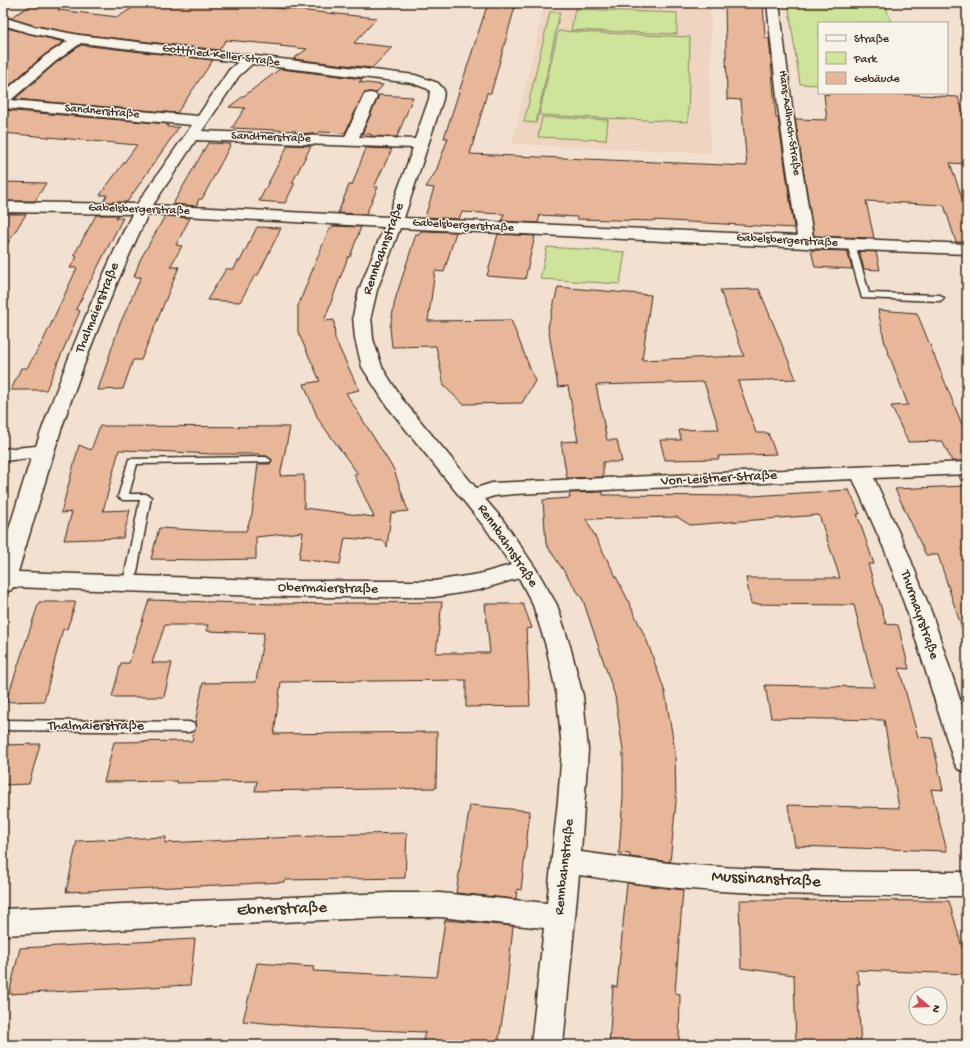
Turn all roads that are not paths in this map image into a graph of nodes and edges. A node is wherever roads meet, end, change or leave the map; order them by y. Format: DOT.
graph roads {
  1 [pos="773,3"];
  2 [pos="3,21"];
  3 [pos="79,39"];
  4 [pos="248,60"];
  5 [pos="437,90"];
  6 [pos="370,97"];
  7 [pos="3,100"];
  8 [pos="3,104"];
  9 [pos="197,128"];
  10 [pos="350,141"];
  11 [pos="421,144"];
  12 [pos="3,207"];
  13 [pos="142,209"];
  14 [pos="394,221"];
  15 [pos="806,242"];
  16 [pos="851,244"];
  17 [pos="967,250"];
  18 [pos="940,298"];
  19 [pos="44,451"];
  20 [pos="3,455"];
  21 [pos="266,460"];
  22 [pos="967,468"];
  23 [pos="860,472"];
  24 [pos="473,496"];
  25 [pos="524,569"];
  26 [pos="4,582"];
  27 [pos="129,583"];
  28 [pos="3,726"];
  29 [pos="189,726"];
  30 [pos="967,762"];
  31 [pos="566,862"];
  32 [pos="967,884"];
  33 [pos="561,917"];
  34 [pos="3,922"];
  35 [pos="546,1045"];
  1 -- 15 [label="street, Hans-Adlhoch-Straße"];
  2 -- 3 [label="street, Gottfried-Keller-Straße"];
  3 -- 4 [label="street, Gottfried-Keller-Straße"];
  3 -- 7 [label="street"];
  4 -- 5 [label="street, Gottfried-Keller-Straße"];
  4 -- 9 [label="street, Thalmaierstraße"];
  5 -- 11 [label="street, Rennbahnstraße"];
  6 -- 10 [label="street"];
  8 -- 9 [label="street, Sandnerstraße"];
  9 -- 10 [label="street, Sandtnerstraße"];
  9 -- 13 [label="street, Thalmaierstraße"];
  10 -- 11 [label="street, Sandtnerstraße"];
  11 -- 14 [label="street, Rennbahnstraße"];
  12 -- 13 [label="street, Gabelsbergerstraße"];
  13 -- 14 [label="street, Gabelsbergerstraße"];
  13 -- 19 [label="street, Thalmaierstraße"];
  14 -- 15 [label="street, Gabelsbergerstraße"];
  14 -- 24 [label="street, Rennbahnstraße"];
  15 -- 16 [label="street, Gabelsbergerstraße"];
  16 -- 17 [label="street, Gabelsbergerstraße"];
  16 -- 18 [label="lane, Gabelsbergerstraße"];
  19 -- 20 [label="street"];
  19 -- 26 [label="street, Thalmaierstraße"];
  21 -- 27 [label="lane"];
  22 -- 23 [label="street, Von-Leistner-Straße"];
  23 -- 24 [label="street, Von-Leistner-Straße"];
  23 -- 30 [label="street, Thurmayrstraße"];
  24 -- 25 [label="street, Rennbahnstraße"];
  25 -- 27 [label="street, Obermaierstraße"];
  25 -- 31 [label="street, Rennbahnstraße"];
  26 -- 27 [label="street, Obermaierstraße"];
  28 -- 29 [label="lane, Thalmaierstraße"];
  31 -- 32 [label="street, Mussinanstraße"];
  31 -- 33 [label="street, Rennbahnstraße"];
  33 -- 34 [label="street, Ebnerstraße"];
  33 -- 35 [label="street, Rennbahnstraße"];
}
